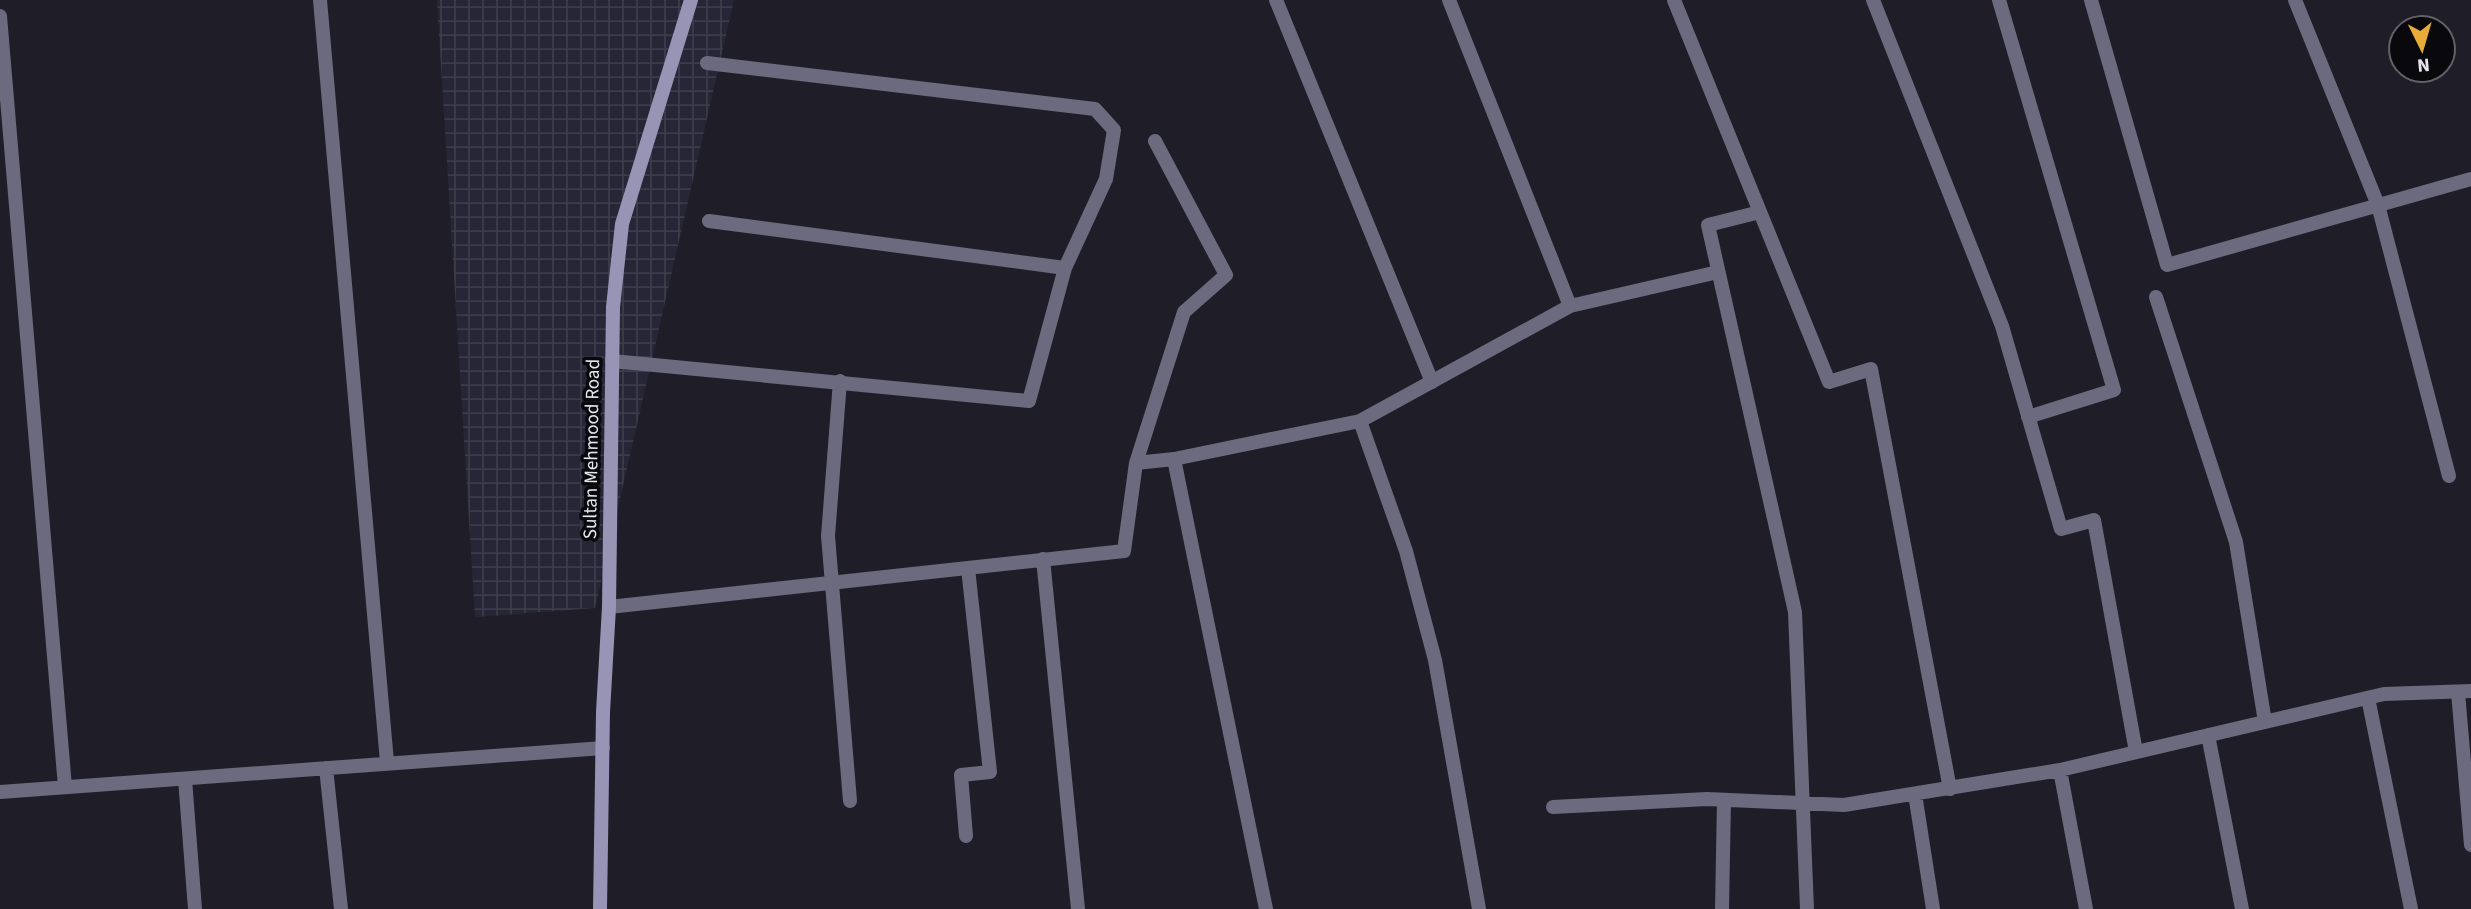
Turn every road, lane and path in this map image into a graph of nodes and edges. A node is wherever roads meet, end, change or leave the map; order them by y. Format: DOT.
graph roads {
  1 [pos="320,0"];
  2 [pos="691,0"];
  3 [pos="1276,0"];
  4 [pos="1449,0"];
  5 [pos="1674,0"];
  6 [pos="1873,0"];
  7 [pos="1999,0"];
  8 [pos="2091,0"];
  9 [pos="2295,0"];
  10 [pos="0,16"];
  11 [pos="707,63"];
  12 [pos="1155,141"];
  13 [pos="2471,179"];
  14 [pos="2378,205"];
  15 [pos="1760,212"];
  16 [pos="709,221"];
  17 [pos="1065,268"];
  18 [pos="1718,272"];
  19 [pos="2156,297"];
  20 [pos="1570,306"];
  21 [pos="612,361"];
  22 [pos="840,381"];
  23 [pos="1432,382"];
  24 [pos="2028,417"];
  25 [pos="1360,421"];
  26 [pos="1174,459"];
  27 [pos="1136,463"];
  28 [pos="2449,477"];
  29 [pos="1043,559"];
  30 [pos="968,568"];
  31 [pos="832,583"];
  32 [pos="609,607"];
  33 [pos="2464,691"];
  34 [pos="2368,698"];
  35 [pos="2265,722"];
  36 [pos="2208,735"];
  37 [pos="603,748"];
  38 [pos="2136,752"];
  39 [pos="387,762"];
  40 [pos="326,768"];
  41 [pos="2060,770"];
  42 [pos="185,779"];
  43 [pos="65,787"];
  44 [pos="1950,789"];
  45 [pos="0,792"];
  46 [pos="1915,794"];
  47 [pos="1724,800"];
  48 [pos="850,801"];
  49 [pos="1803,804"];
  50 [pos="1553,807"];
  51 [pos="966,836"];
  52 [pos="2471,845"];
  53 [pos="195,909"];
  54 [pos="341,909"];
  55 [pos="600,909"];
  56 [pos="1078,909"];
  57 [pos="1266,909"];
  58 [pos="1479,909"];
  59 [pos="1722,909"];
  60 [pos="1807,909"];
  61 [pos="1933,909"];
  62 [pos="2086,909"];
  63 [pos="2242,909"];
  64 [pos="2411,909"];
  1 -- 39 [label="street"];
  2 -- 21 [label="street, Sultan Mehmood Road"];
  3 -- 23 [label="street"];
  4 -- 20 [label="street"];
  5 -- 15 [label="street"];
  6 -- 24 [label="street"];
  7 -- 24 [label="street"];
  8 -- 14 [label="street"];
  9 -- 14 [label="street"];
  10 -- 43 [label="street"];
  11 -- 17 [label="street"];
  12 -- 27 [label="street"];
  13 -- 14 [label="street"];
  14 -- 28 [label="street"];
  15 -- 18 [label="street"];
  15 -- 44 [label="street"];
  16 -- 17 [label="street"];
  17 -- 22 [label="street"];
  18 -- 20 [label="street"];
  18 -- 49 [label="street"];
  19 -- 35 [label="street"];
  20 -- 23 [label="street"];
  21 -- 22 [label="street"];
  21 -- 32 [label="street, Sultan Mehmood Road"];
  22 -- 31 [label="street"];
  23 -- 25 [label="street"];
  24 -- 38 [label="street"];
  25 -- 26 [label="street"];
  25 -- 58 [label="street"];
  26 -- 27 [label="street"];
  26 -- 57 [label="street"];
  27 -- 29 [label="street"];
  29 -- 30 [label="street"];
  29 -- 56 [label="street"];
  30 -- 31 [label="street"];
  30 -- 51 [label="street"];
  31 -- 32 [label="street"];
  31 -- 48 [label="street"];
  32 -- 37 [label="street, Sultan Mehmood Road"];
  33 -- 34 [label="street"];
  33 -- 52 [label="street"];
  34 -- 35 [label="street"];
  34 -- 64 [label="street"];
  35 -- 36 [label="street"];
  36 -- 38 [label="street"];
  36 -- 63 [label="street"];
  37 -- 39 [label="street"];
  37 -- 55 [label="street, Sultan Mehmood Road"];
  38 -- 41 [label="street"];
  39 -- 40 [label="street"];
  40 -- 42 [label="street"];
  40 -- 54 [label="street"];
  41 -- 44 [label="street"];
  41 -- 62 [label="street"];
  42 -- 43 [label="street"];
  42 -- 53 [label="street"];
  43 -- 45 [label="street"];
  44 -- 46 [label="street"];
  46 -- 49 [label="street"];
  46 -- 61 [label="street"];
  47 -- 49 [label="street"];
  47 -- 50 [label="street"];
  47 -- 59 [label="street"];
  49 -- 60 [label="street"];
}
